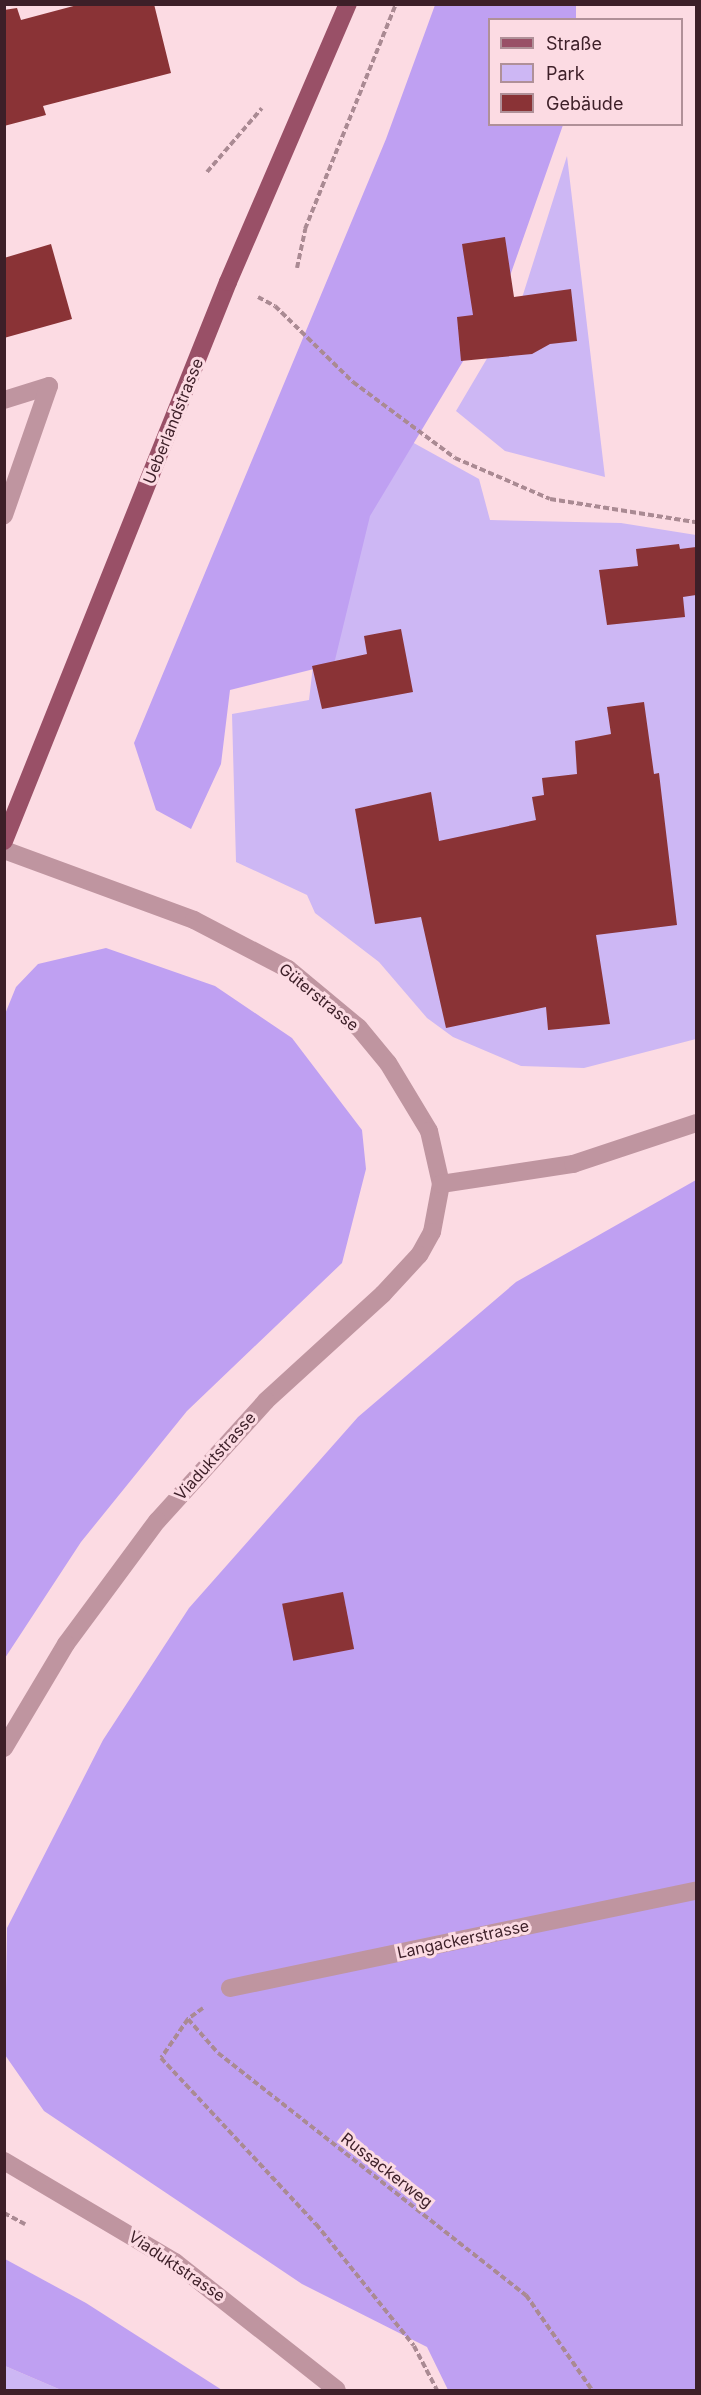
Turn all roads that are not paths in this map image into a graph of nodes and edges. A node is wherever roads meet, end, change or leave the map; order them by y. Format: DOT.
graph roads {
  1 [pos="348,4"];
  2 [pos="4,399"];
  3 [pos="4,515"];
  4 [pos="4,841"];
  5 [pos="4,850"];
  6 [pos="696,1124"];
  7 [pos="441,1184"];
  8 [pos="4,1748"];
  9 [pos="696,1891"];
  10 [pos="230,1988"];
  11 [pos="4,2161"];
  12 [pos="337,2391"];
  1 -- 4 [label="main road, Ueberlandstrasse"];
  2 -- 3 [label="street"];
  5 -- 7 [label="street, Güterstrasse"];
  6 -- 7 [label="street"];
  7 -- 8 [label="street, Viaduktstrasse"];
  9 -- 10 [label="street, Langackerstrasse"];
  11 -- 12 [label="street, Viaduktstrasse"];
}
